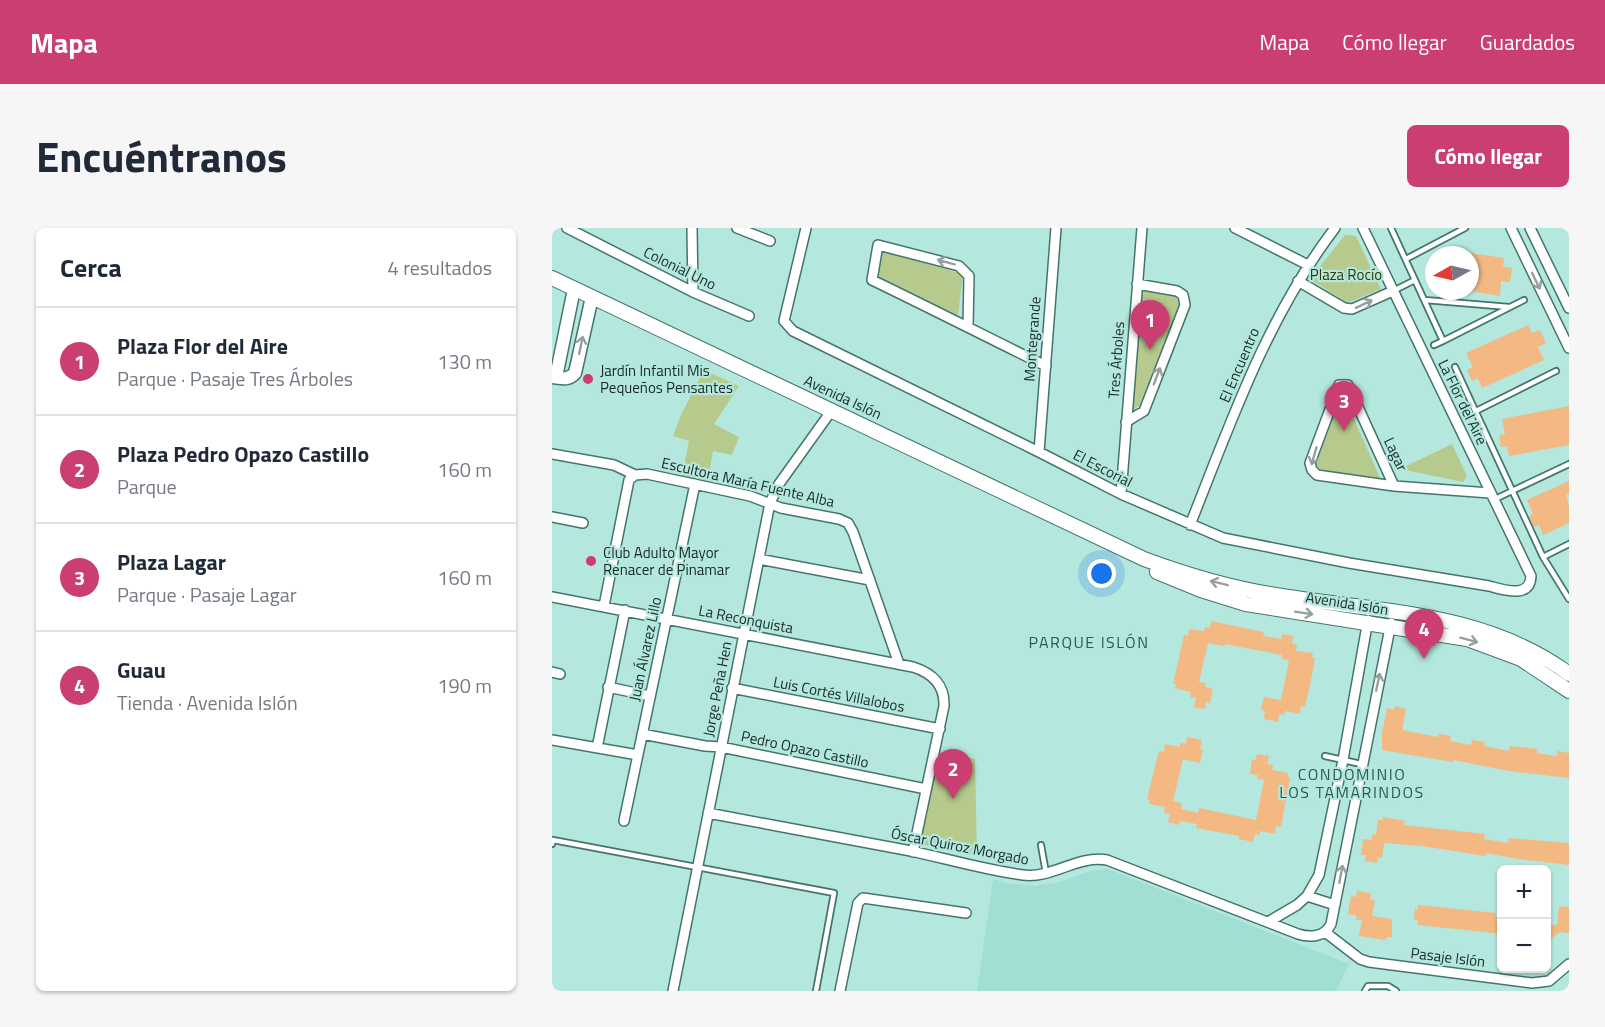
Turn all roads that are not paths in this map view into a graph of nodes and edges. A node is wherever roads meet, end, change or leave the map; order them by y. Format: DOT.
graph roads {
  1 [pos="567,228"];
  2 [pos="692,228"];
  3 [pos="806,228"];
  4 [pos="1056,228"];
  5 [pos="1142,228"];
  6 [pos="1235,228"];
  7 [pos="1335,228"];
  8 [pos="1364,228"];
  9 [pos="1391,228"];
  10 [pos="1465,228"];
  11 [pos="1511,228"];
  12 [pos="1530,228"];
  13 [pos="743,229"];
  14 [pos="770,241"];
  15 [pos="1406,259"];
  16 [pos="1308,265"];
  17 [pos="552,278"];
  18 [pos="1415,280"];
  19 [pos="1298,281"];
  20 [pos="1137,284"];
  21 [pos="574,289"];
  22 [pos="1393,291"];
  23 [pos="693,292"];
  24 [pos="592,297"];
  25 [pos="1425,300"];
  26 [pos="1524,300"];
  27 [pos="1511,307"];
  28 [pos="1569,308"];
  29 [pos="749,316"];
  30 [pos="968,327"];
  31 [pos="1443,341"];
  32 [pos="1434,345"];
  33 [pos="1569,348"];
  34 [pos="1046,366"];
  35 [pos="1455,367"];
  36 [pos="1556,371"];
  37 [pos="554,377"];
  38 [pos="832,410"];
  39 [pos="1476,411"];
  40 [pos="1126,422"];
  41 [pos="1039,452"];
  42 [pos="552,454"];
  43 [pos="1569,464"];
  44 [pos="634,475"];
  45 [pos="695,484"];
  46 [pos="1394,486"];
  47 [pos="1514,491"];
  48 [pos="1121,494"];
  49 [pos="1491,497"];
  50 [pos="770,503"];
  51 [pos="552,517"];
  52 [pos="583,523"];
  53 [pos="1190,525"];
  54 [pos="1569,544"];
  55 [pos="1543,557"];
  56 [pos="759,559"];
  57 [pos="870,580"];
  58 [pos="1526,588"];
  59 [pos="552,597"];
  60 [pos="1569,599"];
  61 [pos="604,606"];
  62 [pos="625,610"];
  63 [pos="1369,616"];
  64 [pos="667,618"];
  65 [pos="1391,620"];
  66 [pos="743,633"];
  67 [pos="899,664"];
  68 [pos="1569,674"];
  69 [pos="608,687"];
  70 [pos="732,688"];
  71 [pos="1569,691"];
  72 [pos="650,696"];
  73 [pos="940,729"];
  74 [pos="642,734"];
  75 [pos="552,740"];
  76 [pos="721,747"];
  77 [pos="597,748"];
  78 [pos="638,754"];
  79 [pos="1325,756"];
  80 [pos="1343,760"];
  81 [pos="1361,764"];
  82 [pos="926,789"];
  83 [pos="708,813"];
  84 [pos="624,821"];
  85 [pos="552,844"];
  86 [pos="1041,846"];
  87 [pos="913,852"];
  88 [pos="698,867"];
  89 [pos="1046,873"];
  90 [pos="1307,896"];
  91 [pos="1335,905"];
  92 [pos="966,913"];
  93 [pos="1268,922"];
  94 [pos="1325,932"];
  95 [pos="1569,964"];
  96 [pos="674,991"];
  97 [pos="816,991"];
  98 [pos="840,991"];
  99 [pos="1365,991"];
  100 [pos="1396,991"];
  1 -- 23 [label="street, Colonial Uno"];
  2 -- 23 [label="street"];
  3 -- 41 [label="street, El Escorial"];
  4 -- 34 [label="street, Montegrande"];
  5 -- 20 [label="street, Tres Árboles"];
  6 -- 16 [label="street"];
  7 -- 16 [label="street, El Encuentro"];
  8 -- 22 [label="street, La Flor del Aire"];
  9 -- 15 [label="lane"];
  10 -- 15 [label="lane"];
  11 -- 33 [label="street, one-way"];
  12 -- 28 [label="street"];
  13 -- 14 [label="street"];
  15 -- 18 [label="lane"];
  16 -- 19 [label="street, El Encuentro"];
  17 -- 21 [label="main road, Avenida Islón"];
  18 -- 22 [label="lane"];
  18 -- 25 [label="lane"];
  19 -- 22 [label="street, one-way"];
  19 -- 53 [label="street, El Encuentro"];
  20 -- 40 [label="street, Tres Árboles"];
  40 -- 20 [label="street, one-way"];
  21 -- 24 [label="main road, Avenida Islón"];
  21 -- 37 [label="street"];
  22 -- 49 [label="street, La Flor del Aire"];
  23 -- 29 [label="street, Colonial Uno"];
  37 -- 24 [label="street, one-way"];
  24 -- 38 [label="main road, Avenida Islón"];
  25 -- 27 [label="lane"];
  25 -- 31 [label="lane"];
  26 -- 27 [label="lane"];
  27 -- 31 [label="lane"];
  30 -- 30 [label="street, one-way"];
  30 -- 34 [label="street"];
  31 -- 32 [label="lane"];
  34 -- 41 [label="street, Montegrande"];
  35 -- 39 [label="lane"];
  36 -- 39 [label="lane"];
  38 -- 50 [label="street, Jorge Peña Hen"];
  38 -- 63 [label="main road, Avenida Islón"];
  39 -- 47 [label="lane"];
  40 -- 48 [label="street, Tres Árboles"];
  41 -- 48 [label="street, El Escorial"];
  42 -- 44 [label="street, Escultora María Fuente Alba"];
  43 -- 47 [label="lane"];
  44 -- 45 [label="street, Escultora María Fuente Alba"];
  44 -- 61 [label="street"];
  45 -- 50 [label="street, Escultora María Fuente Alba"];
  45 -- 64 [label="street, Juan Álvarez Lillo"];
  46 -- 46 [label="street, Lagar, one-way"];
  46 -- 49 [label="street, Lagar"];
  47 -- 49 [label="lane"];
  47 -- 55 [label="lane"];
  48 -- 53 [label="street, El Escorial"];
  49 -- 58 [label="street, La Flor del Aire"];
  50 -- 56 [label="street, Jorge Peña Hen"];
  50 -- 57 [label="street, Escultora María Fuente Alba"];
  51 -- 52 [label="street"];
  53 -- 58 [label="street, El Escorial"];
  54 -- 55 [label="lane"];
  55 -- 60 [label="lane"];
  56 -- 57 [label="street"];
  56 -- 66 [label="street, Jorge Peña Hen"];
  57 -- 67 [label="street, Escultora María Fuente Alba"];
  59 -- 61 [label="street, La Reconquista"];
  61 -- 62 [label="street, La Reconquista"];
  62 -- 64 [label="street, La Reconquista"];
  62 -- 69 [label="street"];
  63 -- 65 [label="main road, Avenida Islón"];
  63 -- 80 [label="street"];
  64 -- 66 [label="street, La Reconquista"];
  64 -- 72 [label="street, Juan Álvarez Lillo"];
  65 -- 68 [label="main road, Avenida Islón"];
  65 -- 71 [label="main road, Avenida Islón, one-way"];
  81 -- 65 [label="street, one-way"];
  66 -- 67 [label="street, La Reconquista"];
  66 -- 70 [label="street, Jorge Peña Hen"];
  67 -- 73 [label="street, La Reconquista"];
  69 -- 72 [label="street"];
  69 -- 77 [label="street"];
  70 -- 73 [label="street, Luis Cortés Villalobos"];
  70 -- 76 [label="street, Jorge Peña Hen"];
  72 -- 74 [label="street, Juan Álvarez Lillo"];
  73 -- 82 [label="street"];
  74 -- 76 [label="street, Pedro Opazo Castillo"];
  74 -- 78 [label="street, Juan Álvarez Lillo"];
  75 -- 77 [label="street"];
  76 -- 82 [label="street, Pedro Opazo Castillo"];
  76 -- 83 [label="street, Jorge Peña Hen"];
  77 -- 78 [label="street"];
  78 -- 84 [label="street, Juan Álvarez Lillo"];
  79 -- 80 [label="lane"];
  80 -- 81 [label="lane"];
  80 -- 90 [label="street"];
  91 -- 81 [label="street, one-way"];
  82 -- 87 [label="street"];
  83 -- 87 [label="street, Óscar Quiroz Morgado"];
  83 -- 88 [label="street, Jorge Peña Hen"];
  85 -- 88 [label="lane"];
  86 -- 89 [label="lane"];
  87 -- 89 [label="street, Óscar Quiroz Morgado"];
  88 -- 96 [label="street, Jorge Peña Hen"];
  88 -- 97 [label="lane"];
  89 -- 93 [label="street, Óscar Quiroz Morgado"];
  90 -- 91 [label="street"];
  90 -- 93 [label="street"];
  91 -- 94 [label="street"];
  92 -- 98 [label="street"];
  93 -- 94 [label="street, Óscar Quiroz Morgado"];
  94 -- 95 [label="street, Pasaje Islón"];
  99 -- 100 [label="lane"];
}
